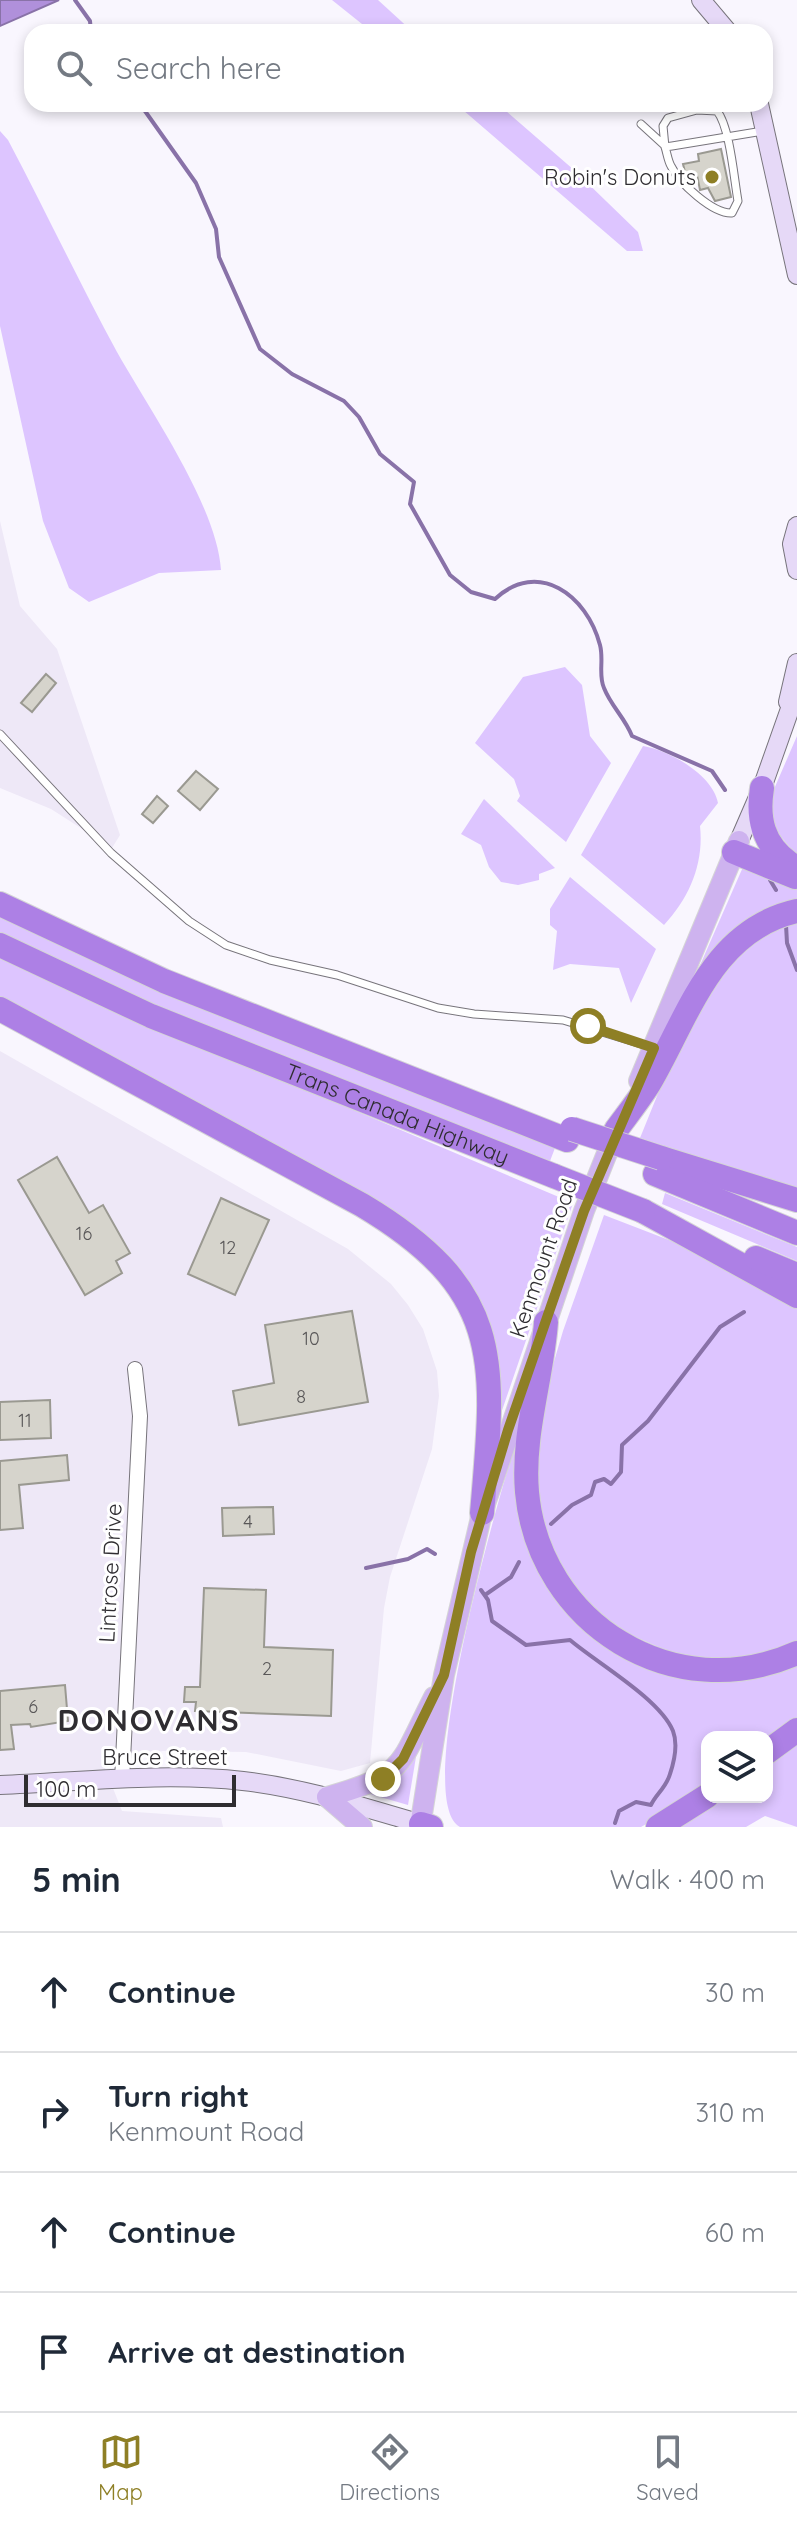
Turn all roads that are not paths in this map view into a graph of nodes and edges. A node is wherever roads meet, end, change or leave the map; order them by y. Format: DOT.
graph roads {
  1 [pos="701,0"];
  2 [pos="721,24"];
  3 [pos="690,112"];
  4 [pos="718,112"];
  5 [pos="761,112"];
  6 [pos="641,124"];
  7 [pos="765,131"];
  8 [pos="725,138"];
  9 [pos="665,147"];
  10 [pos="797,275"];
  11 [pos="797,526"];
  12 [pos="797,570"];
  13 [pos="797,663"];
  14 [pos="797,689"];
  15 [pos="782,728"];
  16 [pos="0,734"];
  17 [pos="762,788"];
  18 [pos="737,846"];
  19 [pos="794,869"];
  20 [pos="0,904"];
  21 [pos="797,911"];
  22 [pos="0,945"];
  23 [pos="0,1009"];
  24 [pos="654,1048"];
  25 [pos="616,1130"];
  26 [pos="658,1166"];
  27 [pos="797,1200"];
  28 [pos="643,1211"];
  29 [pos="797,1233"];
  30 [pos="797,1275"];
  31 [pos="797,1296"];
  32 [pos="546,1322"];
  33 [pos="135,1369"];
  34 [pos="482,1513"];
  35 [pos="797,1653"];
  36 [pos="444,1675"];
  37 [pos="797,1730"];
  38 [pos="773,1748"];
  39 [pos="122,1780"];
  40 [pos="0,1785"];
  41 [pos="327,1797"];
  42 [pos="701,1800"];
  43 [pos="424,1826"];
  44 [pos="362,1827"];
  45 [pos="658,1827"];
  1 -- 2 [label="main road"];
  3 -- 9 [label="lane"];
  4 -- 8 [label="lane"];
  5 -- 7 [label="main road"];
  6 -- 9 [label="lane"];
  7 -- 8 [label="lane"];
  7 -- 10 [label="main road"];
  8 -- 9 [label="lane"];
  8 -- 9 [label="lane"];
  11 -- 12 [label="main road"];
  13 -- 15 [label="main road, Kenmount Road"];
  14 -- 15 [label="main road, Kenmount Road"];
  15 -- 17 [label="main road, Kenmount Road"];
  16 -- 24 [label="lane"];
  17 -- 18 [label="main road, Kenmount Road"];
  17 -- 19 [label="highway"];
  18 -- 19 [label="highway"];
  18 -- 24 [label="main road, Kenmount Road"];
  20 -- 26 [label="highway, Trans Canada Highway"];
  21 -- 25 [label="highway"];
  22 -- 28 [label="highway, Trans Canada Highway, bridge"];
  23 -- 34 [label="highway"];
  24 -- 25 [label="main road, Kenmount Road"];
  25 -- 32 [label="main road, Kenmount Road"];
  26 -- 27 [label="highway"];
  26 -- 29 [label="highway, Trans Canada Highway"];
  28 -- 30 [label="highway, Trans Canada Highway"];
  28 -- 31 [label="highway"];
  32 -- 34 [label="main road, Kenmount Road"];
  32 -- 35 [label="highway"];
  33 -- 39 [label="street, Lintrose Drive"];
  34 -- 36 [label="main road, Kenmount Road"];
  36 -- 41 [label="main road"];
  36 -- 43 [label="main road, Kenmount Road"];
  37 -- 38 [label="highway"];
  39 -- 40 [label="main road, Bruce Street"];
  39 -- 41 [label="main road, Bruce Street"];
  41 -- 43 [label="main road, Bruce Street"];
  41 -- 44 [label="main road"];
  42 -- 45 [label="highway"];
}
